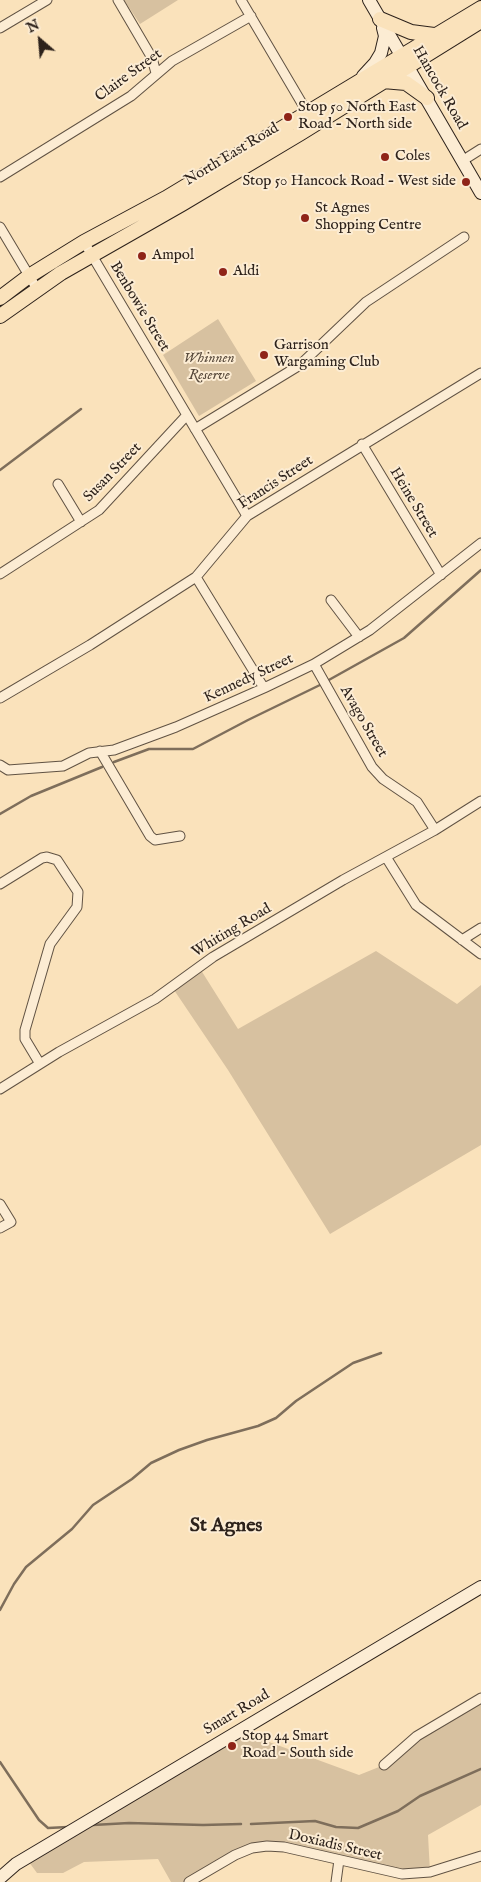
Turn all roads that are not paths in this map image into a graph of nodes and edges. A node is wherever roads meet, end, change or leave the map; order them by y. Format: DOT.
graph roads {
  1 [pos="47,0"];
  2 [pos="118,0"];
  3 [pos="241,0"];
  4 [pos="369,0"];
  5 [pos="481,8"];
  6 [pos="251,16"];
  7 [pos="380,19"];
  8 [pos="481,21"];
  9 [pos="0,28"];
  10 [pos="434,36"];
  11 [pos="405,60"];
  12 [pos="156,73"];
  13 [pos="383,80"];
  14 [pos="357,82"];
  15 [pos="427,98"];
  16 [pos="307,112"];
  17 [pos="481,149"];
  18 [pos="462,161"];
  19 [pos="244,167"];
  20 [pos="206,174"];
  21 [pos="0,177"];
  22 [pos="481,193"];
  23 [pos="0,227"];
  24 [pos="464,237"];
  25 [pos="84,242"];
  26 [pos="92,255"];
  27 [pos="29,276"];
  28 [pos="37,289"];
  29 [pos="0,298"];
  30 [pos="0,316"];
  31 [pos="481,373"];
  32 [pos="187,414"];
  33 [pos="195,429"];
  34 [pos="362,444"];
  35 [pos="58,484"];
  36 [pos="247,516"];
  37 [pos="81,522"];
  38 [pos="481,543"];
  39 [pos="0,574"];
  40 [pos="441,575"];
  41 [pos="196,577"];
  42 [pos="331,600"];
  43 [pos="359,637"];
  44 [pos="314,664"];
  45 [pos="264,688"];
  46 [pos="0,698"];
  47 [pos="100,751"];
  48 [pos="0,766"];
  49 [pos="481,800"];
  50 [pos="435,830"];
  51 [pos="180,836"];
  52 [pos="386,857"];
  53 [pos="0,884"];
  54 [pos="481,928"];
  55 [pos="462,940"];
  56 [pos="481,954"];
  57 [pos="40,1064"];
  58 [pos="0,1089"];
  59 [pos="0,1204"];
  60 [pos="0,1228"];
  61 [pos="481,1587"];
  62 [pos="481,1698"];
  63 [pos="384,1765"];
  64 [pos="481,1856"];
  65 [pos="339,1860"];
  66 [pos="5,1869"];
  67 [pos="0,1878"];
  68 [pos="189,1882"];
  69 [pos="336,1882"];
  1 -- 9 [label="street"];
  2 -- 12 [label="street"];
  3 -- 6 [label="street"];
  4 -- 7 [label="main road, Hancock Road"];
  5 -- 10 [label="main road, North East Road"];
  6 -- 12 [label="street, Claire Street"];
  6 -- 16 [label="street"];
  7 -- 10 [label="main road"];
  7 -- 11 [label="main road, Hancock Road"];
  7 -- 14 [label="main road"];
  8 -- 11 [label="main road, North East Road"];
  10 -- 11 [label="main road, North East Road"];
  11 -- 13 [label="main road, North East Road"];
  11 -- 14 [label="main road, North East Road"];
  11 -- 15 [label="main road, Hancock Road"];
  12 -- 21 [label="street, Claire Street"];
  13 -- 15 [label="main road"];
  13 -- 19 [label="main road, North East Road"];
  14 -- 16 [label="main road, North East Road"];
  15 -- 18 [label="main road, Hancock Road"];
  16 -- 20 [label="main road, North East Road"];
  17 -- 18 [label="street"];
  18 -- 22 [label="main road, Hancock Road"];
  19 -- 20 [label="main road"];
  19 -- 26 [label="main road, North East Road"];
  20 -- 25 [label="main road, North East Road"];
  23 -- 27 [label="street"];
  24 -- 33 [label="street"];
  25 -- 26 [label="street, Benbowie Street"];
  25 -- 27 [label="main road, North East Road"];
  26 -- 28 [label="main road, North East Road"];
  26 -- 32 [label="street, Benbowie Street"];
  27 -- 28 [label="street"];
  27 -- 29 [label="main road, North East Road"];
  28 -- 30 [label="main road, North East Road"];
  31 -- 34 [label="street, Francis Street"];
  32 -- 33 [label="street, Benbowie Street"];
  32 -- 37 [label="street, Susan Street"];
  33 -- 36 [label="street, Benbowie Street"];
  34 -- 36 [label="street, Francis Street"];
  34 -- 40 [label="street, Heine Street"];
  35 -- 37 [label="street"];
  36 -- 41 [label="street, Francis Street"];
  37 -- 39 [label="street, Susan Street"];
  38 -- 40 [label="street, Kennedy Street"];
  40 -- 43 [label="street, Kennedy Street"];
  41 -- 45 [label="street"];
  41 -- 46 [label="street, Francis Street"];
  42 -- 43 [label="street"];
  43 -- 44 [label="street, Kennedy Street"];
  44 -- 45 [label="street, Kennedy Street"];
  44 -- 50 [label="street, Avago Street"];
  45 -- 47 [label="street, Kennedy Street"];
  47 -- 48 [label="street, Kennedy Street"];
  47 -- 51 [label="street"];
  49 -- 50 [label="street, Whiting Road"];
  50 -- 52 [label="street, Whiting Road"];
  52 -- 55 [label="street"];
  52 -- 57 [label="street, Whiting Road"];
  53 -- 57 [label="street"];
  54 -- 55 [label="street"];
  55 -- 56 [label="street"];
  57 -- 58 [label="street, Whiting Road"];
  59 -- 60 [label="street"];
  61 -- 66 [label="main road, Smart Road"];
  62 -- 63 [label="street"];
  64 -- 65 [label="street, Doxiadis Street"];
  65 -- 68 [label="street, Doxiadis Street"];
  65 -- 69 [label="street"];
  66 -- 67 [label="main road, Smart Road"];
}
